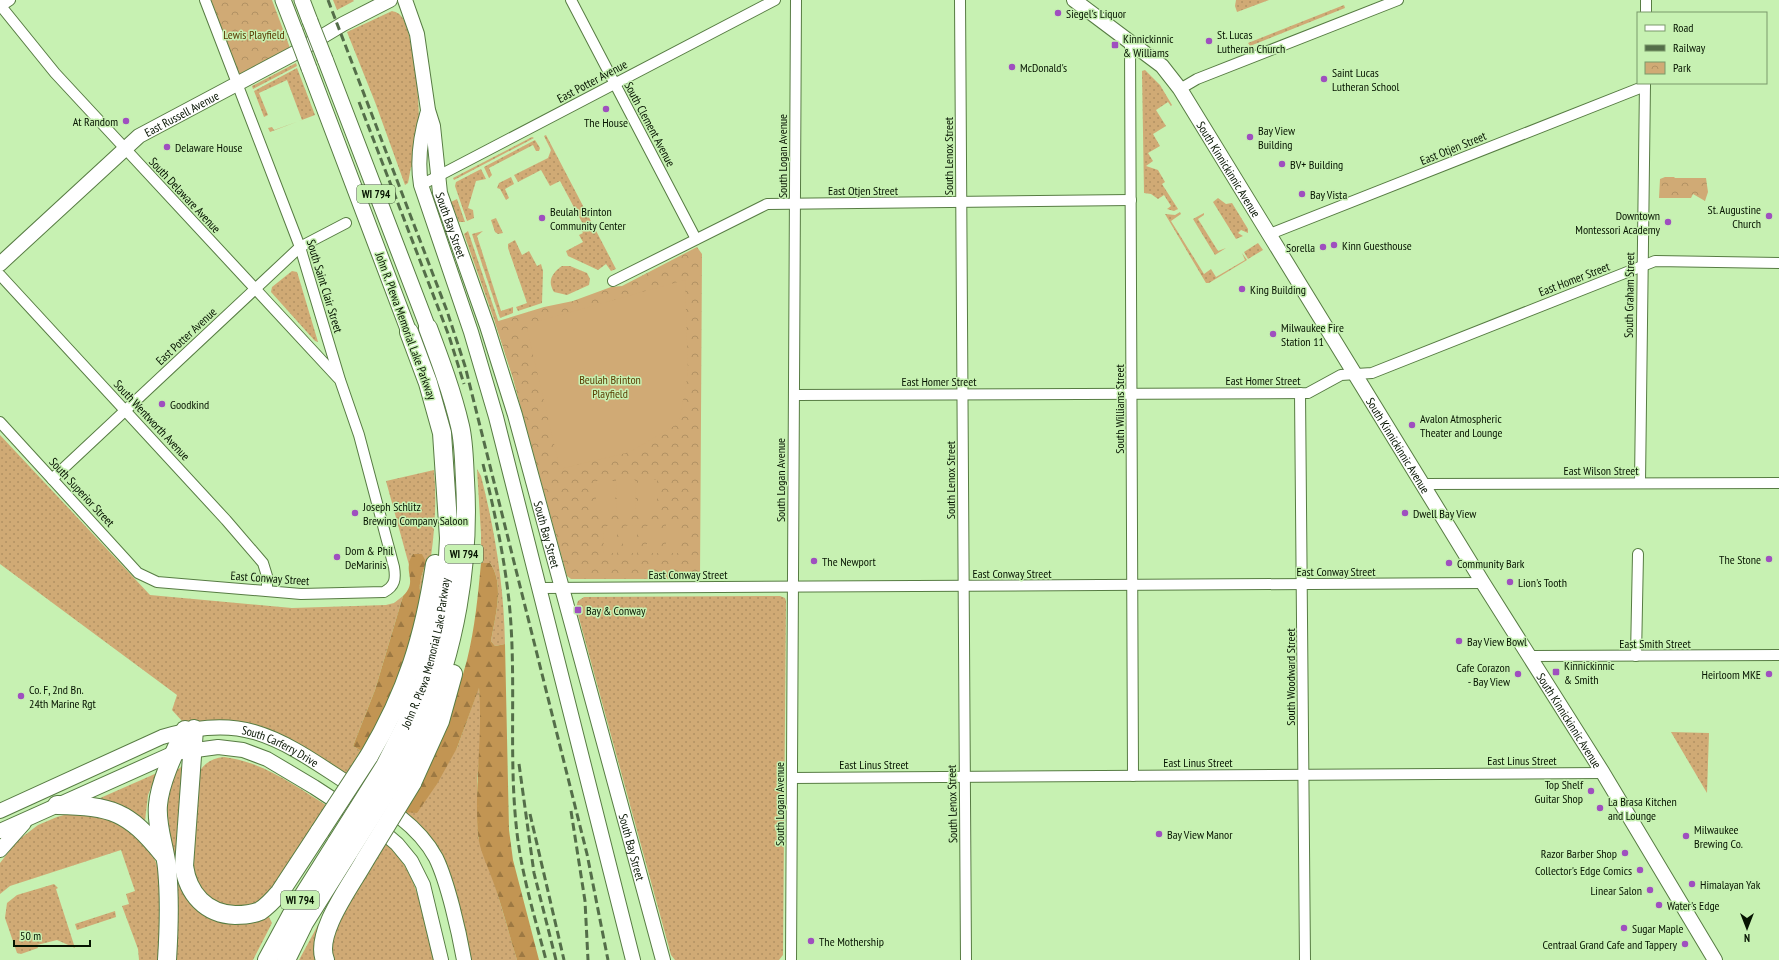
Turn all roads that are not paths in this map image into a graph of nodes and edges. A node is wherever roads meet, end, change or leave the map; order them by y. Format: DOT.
graph roads {
  1 [pos="10,0"];
  2 [pos="204,0"];
  3 [pos="283,0"];
  4 [pos="302,0"];
  5 [pos="390,0"];
  6 [pos="405,0"];
  7 [pos="571,0"];
  8 [pos="775,0"];
  9 [pos="796,0"];
  10 [pos="960,0"];
  11 [pos="1074,0"];
  12 [pos="1398,0"];
  13 [pos="1646,0"];
  14 [pos="1,5"];
  15 [pos="1646,12"];
  16 [pos="1130,42"];
  17 [pos="614,84"];
  18 [pos="1645,84"];
  19 [pos="237,85"];
  20 [pos="1180,89"];
  21 [pos="428,110"];
  22 [pos="125,149"];
  23 [pos="437,176"];
  24 [pos="421,185"];
  25 [pos="1131,200"];
  26 [pos="961,202"];
  27 [pos="795,203"];
  28 [pos="346,223"];
  29 [pos="1270,234"];
  30 [pos="696,239"];
  31 [pos="300,247"];
  32 [pos="1779,263"];
  33 [pos="0,264"];
  34 [pos="1643,266"];
  35 [pos="0,275"];
  36 [pos="613,281"];
  37 [pos="255,290"];
  38 [pos="487,326"];
  39 [pos="428,328"];
  40 [pos="409,332"];
  41 [pos="471,332"];
  42 [pos="1356,374"];
  43 [pos="340,380"];
  44 [pos="1132,393"];
  45 [pos="1300,393"];
  46 [pos="962,394"];
  47 [pos="794,395"];
  48 [pos="125,410"];
  49 [pos="0,422"];
  50 [pos="52,479"];
  51 [pos="1640,483"];
  52 [pos="1779,483"];
  53 [pos="1423,484"];
  54 [pos="446,492"];
  55 [pos="541,512"];
  56 [pos="522,516"];
  57 [pos="1638,554"];
  58 [pos="146,578"];
  59 [pos="1483,583"];
  60 [pos="1302,584"];
  61 [pos="1132,585"];
  62 [pos="392,586"];
  63 [pos="963,586"];
  64 [pos="792,587"];
  65 [pos="540,588"];
  66 [pos="562,588"];
  67 [pos="267,591"];
  68 [pos="1779,655"];
  69 [pos="1531,656"];
  70 [pos="1636,656"];
  71 [pos="190,730"];
  72 [pos="183,751"];
  73 [pos="1603,773"];
  74 [pos="399,775"];
  75 [pos="1304,775"];
  76 [pos="1133,776"];
  77 [pos="965,777"];
  78 [pos="792,778"];
  79 [pos="57,805"];
  80 [pos="0,811"];
  81 [pos="29,817"];
  82 [pos="0,831"];
  83 [pos="343,846"];
  84 [pos="0,850"];
  85 [pos="164,856"];
  86 [pos="167,960"];
  87 [pos="267,960"];
  88 [pos="286,960"];
  89 [pos="325,960"];
  90 [pos="441,960"];
  91 [pos="464,960"];
  92 [pos="633,960"];
  93 [pos="663,960"];
  94 [pos="791,960"];
  95 [pos="966,960"];
  96 [pos="1305,960"];
  97 [pos="1715,960"];
  1 -- 14 [label="street"];
  2 -- 19 [label="street, South Saint Clair Street"];
  3 -- 40 [label="main road, John R. Plewa Memorial Lake Parkway / WI 794, bridge"];
  4 -- 39 [label="main road, John R. Plewa Memorial Lake Parkway / WI 794, bridge"];
  5 -- 19 [label="main road, East Russell Avenue"];
  6 -- 21 [label="main road, South Bay Street"];
  7 -- 17 [label="street, South Clement Avenue"];
  8 -- 17 [label="street, East Potter Avenue"];
  9 -- 27 [label="street, South Logan Avenue"];
  10 -- 26 [label="street, South Lenox Street"];
  11 -- 16 [label="main road, South Kinnickinnic Avenue"];
  12 -- 20 [label="street"];
  13 -- 15 [label="street"];
  14 -- 22 [label="street, South Delaware Avenue"];
  16 -- 20 [label="main road, South Kinnickinnic Avenue"];
  16 -- 25 [label="street, South Williams Street"];
  17 -- 23 [label="street, East Potter Avenue"];
  17 -- 30 [label="street, South Clement Avenue"];
  18 -- 29 [label="street, East Otjen Street"];
  18 -- 34 [label="street, South Graham Street"];
  19 -- 22 [label="main road, East Russell Avenue"];
  19 -- 31 [label="street, South Saint Clair Street"];
  20 -- 29 [label="main road, South Kinnickinnic Avenue"];
  21 -- 23 [label="main road, South Bay Street"];
  21 -- 24 [label="main road, South Bay Street"];
  22 -- 33 [label="main road, East Russell Avenue"];
  22 -- 37 [label="street, South Delaware Avenue"];
  23 -- 24 [label="street, East Potter Avenue"];
  23 -- 38 [label="main road, South Bay Street"];
  24 -- 41 [label="main road, South Bay Street"];
  25 -- 26 [label="street, East Otjen Street"];
  25 -- 44 [label="street, South Williams Street"];
  26 -- 27 [label="street, East Otjen Street"];
  26 -- 46 [label="street, South Lenox Street"];
  27 -- 30 [label="street, East Otjen Street"];
  27 -- 47 [label="street, South Logan Avenue"];
  28 -- 31 [label="street, East Potter Avenue"];
  29 -- 42 [label="main road, South Kinnickinnic Avenue"];
  30 -- 36 [label="street, East Otjen Street"];
  31 -- 37 [label="street, East Potter Avenue"];
  31 -- 43 [label="street, South Saint Clair Street"];
  32 -- 34 [label="street, East Homer Street"];
  34 -- 42 [label="street, East Homer Street"];
  34 -- 51 [label="street, South Graham Street"];
  35 -- 48 [label="street, South Wentworth Avenue"];
  37 -- 43 [label="street, South Delaware Avenue"];
  37 -- 48 [label="street, East Potter Avenue"];
  38 -- 41 [label="main road"];
  38 -- 55 [label="main road, South Bay Street"];
  39 -- 74 [label="highway, John R. Plewa Memorial Lake Parkway / WI 794"];
  40 -- 54 [label="highway, John R. Plewa Memorial Lake Parkway / WI 794"];
  41 -- 56 [label="main road, South Bay Street"];
  42 -- 45 [label="street, East Homer Street"];
  42 -- 53 [label="main road, South Kinnickinnic Avenue"];
  43 -- 62 [label="street, South Saint Clair Street"];
  44 -- 45 [label="street, East Homer Street"];
  44 -- 46 [label="street, East Homer Street"];
  44 -- 61 [label="street, South Williams Street"];
  45 -- 60 [label="street, South Woodward Street"];
  46 -- 47 [label="street, East Homer Street"];
  46 -- 63 [label="street, South Lenox Street"];
  47 -- 64 [label="street, South Logan Avenue"];
  48 -- 50 [label="street, East Potter Avenue"];
  48 -- 67 [label="street, South Wentworth Avenue"];
  49 -- 50 [label="street, South Superior Street"];
  50 -- 58 [label="street, South Superior Street"];
  51 -- 52 [label="street, East Wilson Street"];
  51 -- 53 [label="street, East Wilson Street"];
  53 -- 59 [label="main road, South Kinnickinnic Avenue"];
  54 -- 72 [label="highway, bridge"];
  54 -- 74 [label="highway, John R. Plewa Memorial Lake Parkway / WI 794"];
  55 -- 56 [label="main road"];
  55 -- 66 [label="main road, South Bay Street"];
  56 -- 65 [label="main road, South Bay Street"];
  57 -- 70 [label="street"];
  58 -- 67 [label="street, East Conway Street"];
  59 -- 60 [label="street, East Conway Street"];
  59 -- 69 [label="main road, South Kinnickinnic Avenue"];
  60 -- 61 [label="street, East Conway Street"];
  60 -- 75 [label="street, South Woodward Street"];
  61 -- 63 [label="street, East Conway Street"];
  61 -- 76 [label="street, South Williams Street"];
  62 -- 67 [label="street, East Conway Street"];
  63 -- 64 [label="street, East Conway Street"];
  63 -- 77 [label="street, South Lenox Street"];
  64 -- 66 [label="street, East Conway Street"];
  64 -- 78 [label="street, South Logan Avenue"];
  65 -- 66 [label="street, East Conway Street"];
  65 -- 92 [label="main road, South Bay Street"];
  66 -- 93 [label="main road, South Bay Street"];
  68 -- 70 [label="street, East Smith Street"];
  69 -- 70 [label="street, East Smith Street"];
  69 -- 73 [label="main road, South Kinnickinnic Avenue"];
  71 -- 72 [label="highway"];
  71 -- 80 [label="main road, South Carferry Drive"];
  71 -- 91 [label="main road, South Carferry Drive"];
  72 -- 79 [label="main road, South Carferry Drive"];
  72 -- 85 [label="highway"];
  72 -- 90 [label="main road, South Carferry Drive"];
  73 -- 75 [label="street, East Linus Street"];
  73 -- 97 [label="main road, South Kinnickinnic Avenue"];
  74 -- 83 [label="highway, John R. Plewa Memorial Lake Parkway / WI 794, bridge"];
  74 -- 89 [label="highway, bridge"];
  75 -- 76 [label="street, East Linus Street"];
  75 -- 96 [label="street, South Woodward Street"];
  76 -- 77 [label="street, East Linus Street"];
  77 -- 78 [label="street, East Linus Street"];
  77 -- 95 [label="street, South Lenox Street"];
  78 -- 94 [label="street, South Logan Avenue"];
  79 -- 81 [label="main road, South Carferry Drive"];
  79 -- 85 [label="highway"];
  81 -- 82 [label="main road, South Carferry Drive"];
  81 -- 84 [label="main road"];
  83 -- 87 [label="highway, John R. Plewa Memorial Lake Parkway / WI 794"];
  83 -- 88 [label="highway, John R. Plewa Memorial Lake Parkway / WI 794"];
  85 -- 86 [label="highway"];
}
